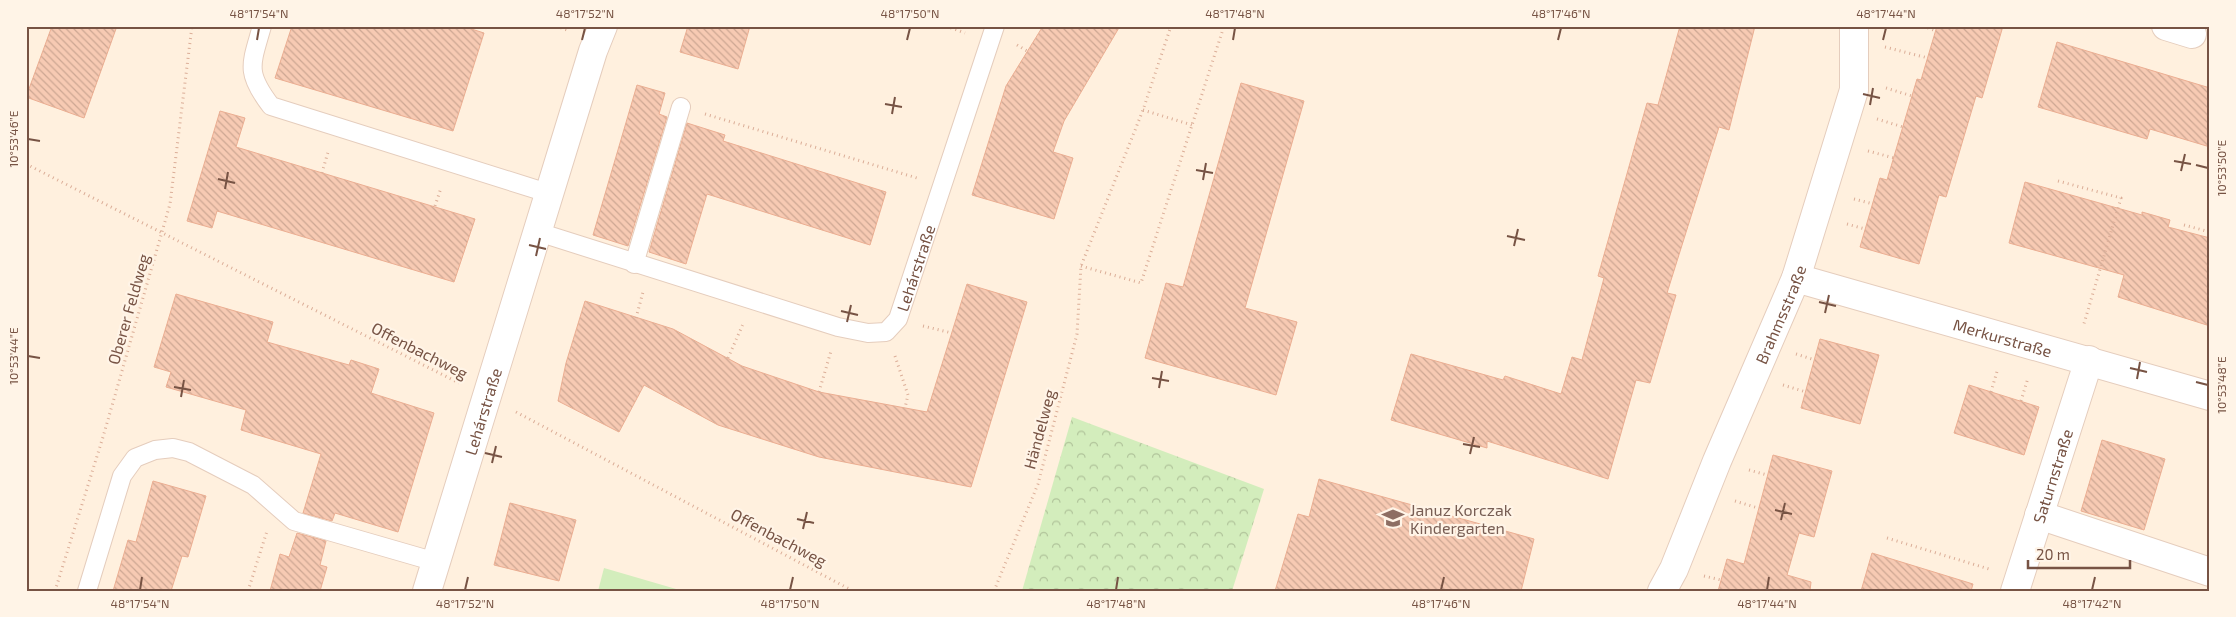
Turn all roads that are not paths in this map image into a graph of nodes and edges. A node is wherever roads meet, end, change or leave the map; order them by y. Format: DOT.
graph roads {
  1 [pos="262,26"];
  2 [pos="603,26"];
  3 [pos="995,26"];
  4 [pos="2166,26"];
  5 [pos="1855,33"];
  6 [pos="2199,33"];
  7 [pos="681,107"];
  8 [pos="551,194"];
  9 [pos="538,232"];
  10 [pos="634,264"];
  11 [pos="1796,278"];
  12 [pos="2082,358"];
  13 [pos="2210,396"];
  14 [pos="2039,515"];
  15 [pos="436,562"];
  16 [pos="2210,572"];
  17 [pos="2017,584"];
  18 [pos="87,591"];
  19 [pos="428,591"];
  20 [pos="1662,591"];
  1 -- 8 [label="lane"];
  2 -- 8 [label="street, Lehárstraße"];
  3 -- 10 [label="lane, Lehárstraße"];
  4 -- 6 [label="street"];
  5 -- 11 [label="street, Brahmsstraße"];
  7 -- 10 [label="lane"];
  8 -- 9 [label="street, Lehárstraße"];
  9 -- 10 [label="lane"];
  9 -- 15 [label="street, Lehárstraße"];
  11 -- 12 [label="street, Merkurstraße"];
  11 -- 20 [label="street, Brahmsstraße"];
  12 -- 13 [label="street, Merkurstraße"];
  12 -- 14 [label="street, Saturnstraße"];
  14 -- 16 [label="street"];
  14 -- 17 [label="street, Saturnstraße"];
  15 -- 18 [label="lane"];
  15 -- 19 [label="street, Lehárstraße"];
}
